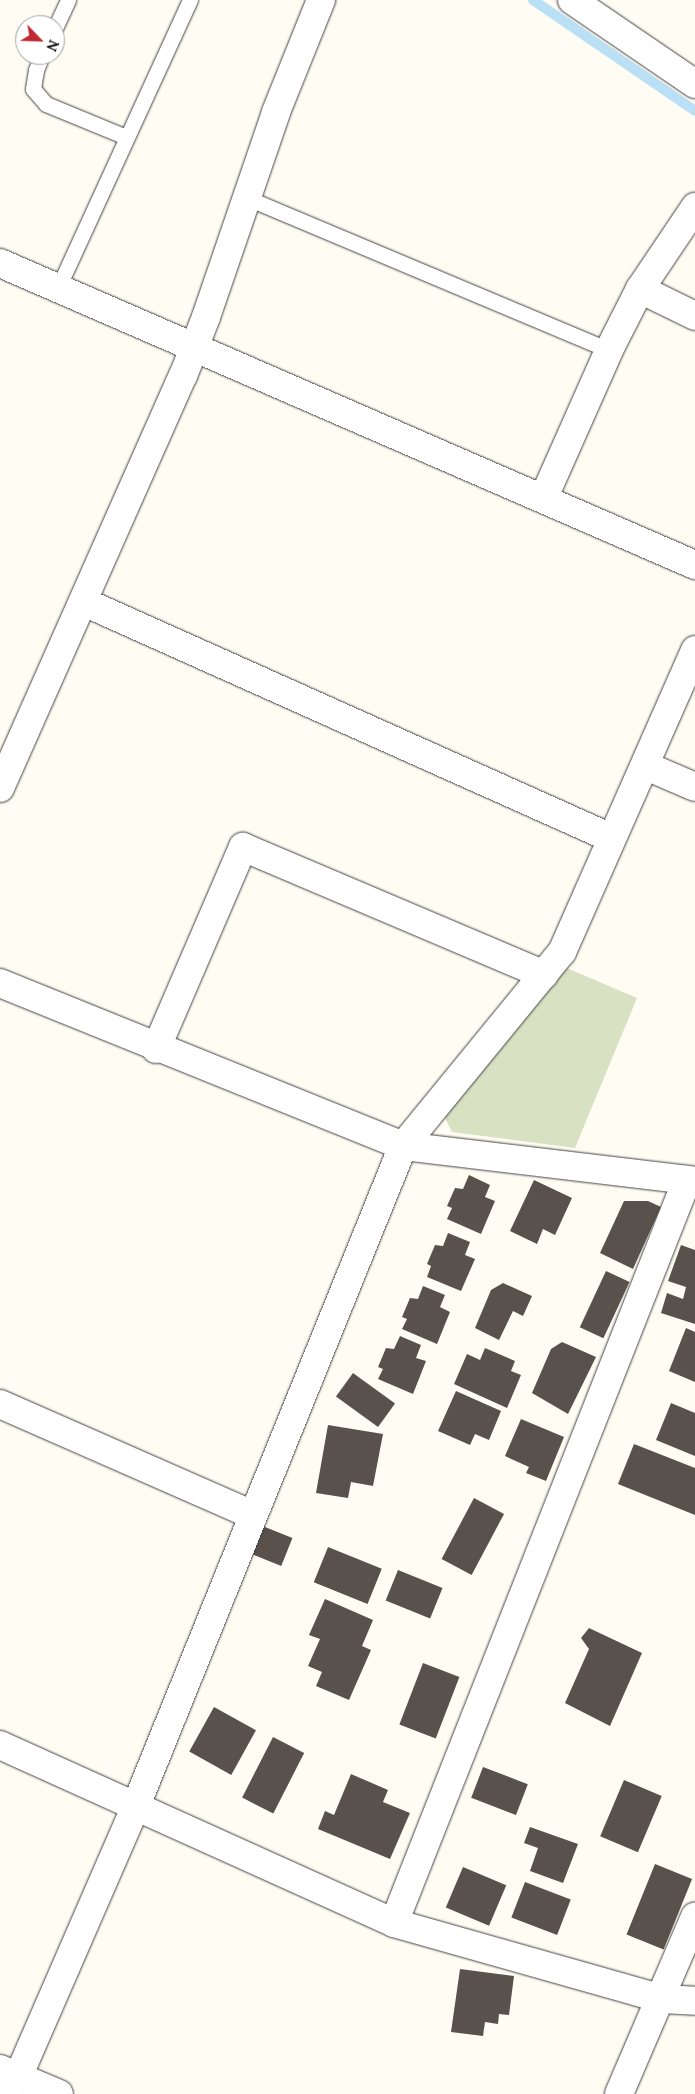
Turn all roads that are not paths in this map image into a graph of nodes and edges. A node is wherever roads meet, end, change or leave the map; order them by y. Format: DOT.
graph roads {
  1 [pos="68,0"];
  2 [pos="190,0"];
  3 [pos="321,0"];
  4 [pos="572,0"];
  5 [pos="61,15"];
  6 [pos="38,65"];
  7 [pos="695,84"];
  8 [pos="126,137"];
  9 [pos="245,197"];
  10 [pos="695,207"];
  11 [pos="0,263"];
  12 [pos="58,288"];
  13 [pos="640,289"];
  14 [pos="695,316"];
  15 [pos="193,349"];
  16 [pos="609,350"];
  17 [pos="544,497"];
  18 [pos="695,565"];
  19 [pos="84,602"];
  20 [pos="695,650"];
  21 [pos="646,766"];
  22 [pos="0,788"];
  23 [pos="695,788"];
  24 [pos="611,838"];
  25 [pos="544,975"];
  26 [pos="0,983"];
  27 [pos="156,1048"];
  28 [pos="403,1146"];
  29 [pos="691,1181"];
  30 [pos="0,1404"];
  31 [pos="253,1515"];
  32 [pos="0,1745"];
  33 [pos="135,1808"];
  34 [pos="695,1917"];
  35 [pos="394,1923"];
  36 [pos="662,2000"];
  37 [pos="695,2001"];
  38 [pos="7,2080"];
  39 [pos="59,2094"];
  40 [pos="619,2094"];
  1 -- 5 [label="lane"];
  2 -- 8 [label="lane"];
  3 -- 9 [label="street"];
  4 -- 7 [label="street"];
  6 -- 8 [label="lane"];
  8 -- 12 [label="lane"];
  9 -- 15 [label="street"];
  9 -- 16 [label="lane"];
  10 -- 13 [label="street"];
  11 -- 12 [label="street"];
  12 -- 15 [label="street"];
  13 -- 14 [label="street"];
  13 -- 16 [label="street"];
  15 -- 17 [label="street"];
  15 -- 19 [label="street"];
  16 -- 17 [label="street"];
  17 -- 18 [label="street"];
  19 -- 22 [label="street"];
  19 -- 24 [label="street"];
  20 -- 21 [label="street"];
  21 -- 23 [label="street"];
  21 -- 24 [label="street"];
  24 -- 25 [label="street"];
  25 -- 27 [label="street"];
  25 -- 28 [label="street"];
  26 -- 27 [label="street"];
  27 -- 28 [label="street"];
  28 -- 29 [label="street"];
  28 -- 31 [label="street"];
  29 -- 35 [label="street"];
  30 -- 31 [label="street"];
  31 -- 33 [label="street"];
  32 -- 33 [label="street"];
  33 -- 35 [label="street"];
  33 -- 38 [label="street"];
  34 -- 36 [label="street"];
  35 -- 36 [label="street"];
  36 -- 37 [label="street"];
  36 -- 40 [label="street"];
  38 -- 39 [label="street"];
}
